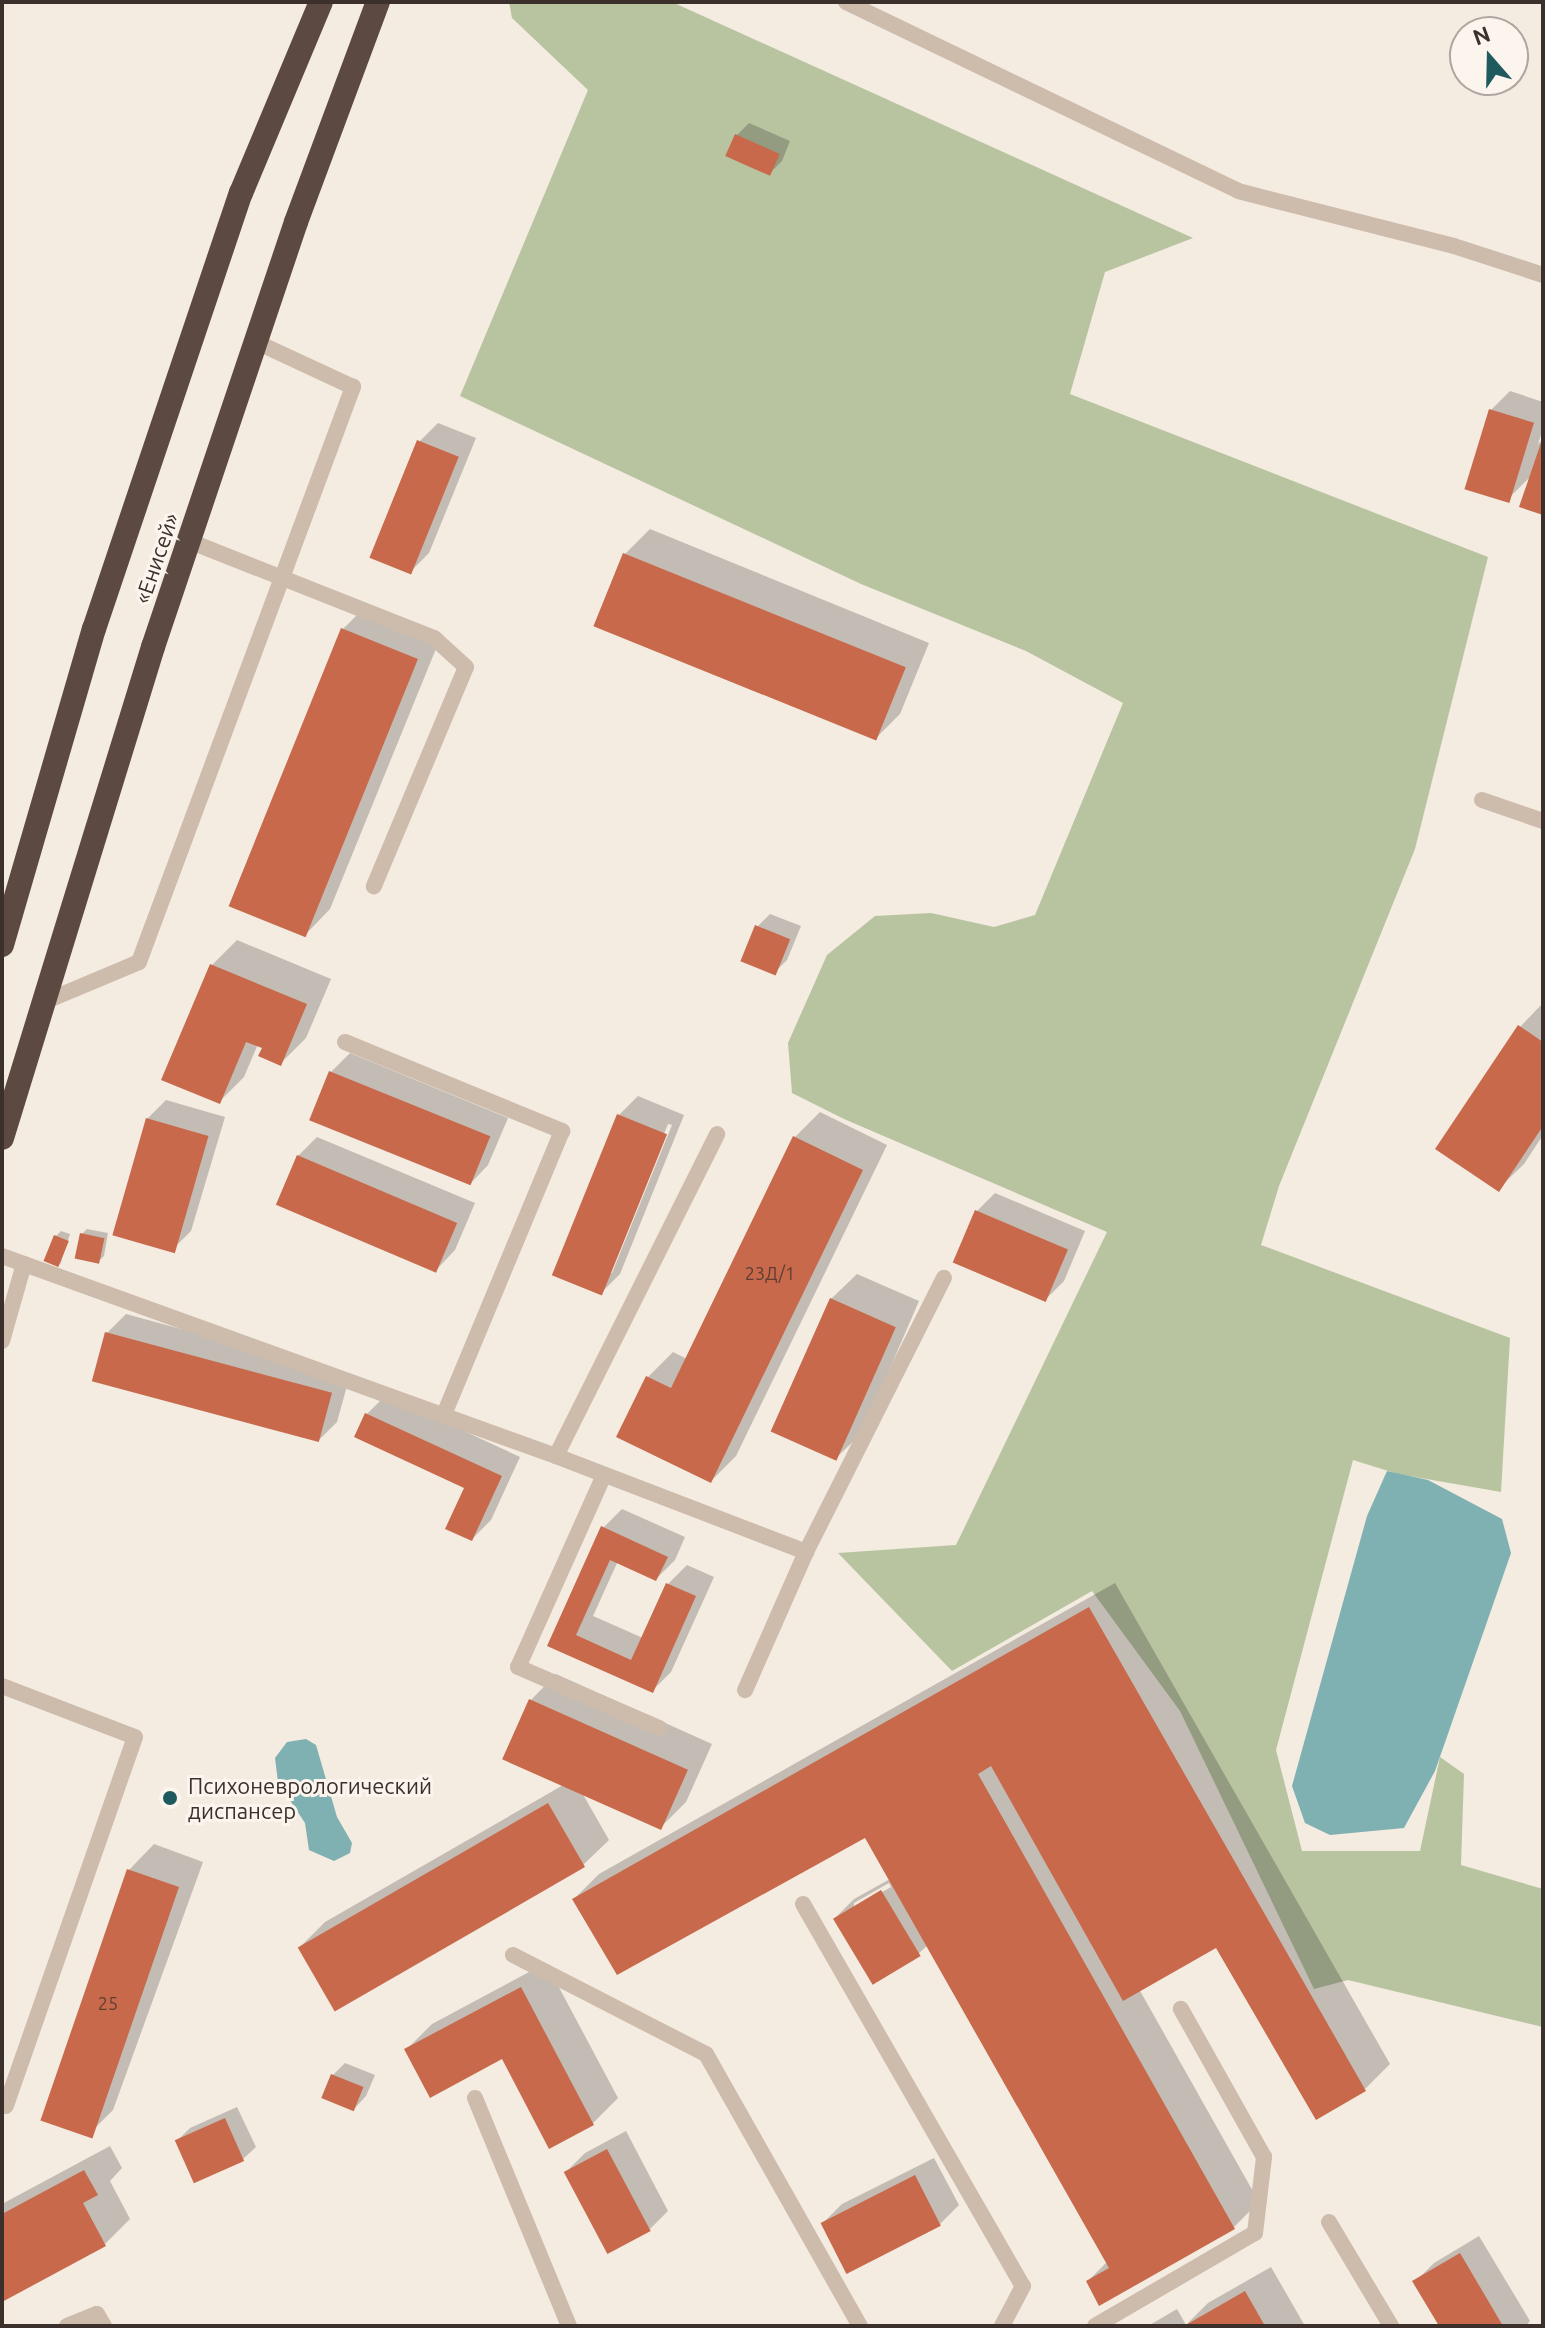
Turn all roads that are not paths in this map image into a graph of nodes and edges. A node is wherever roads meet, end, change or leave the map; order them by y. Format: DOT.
graph roads {
  1 [pos="321,2"];
  2 [pos="378,2"];
  3 [pos="846,2"];
  4 [pos="1543,275"];
  5 [pos="256,342"];
  6 [pos="189,541"];
  7 [pos="282,579"];
  8 [pos="1482,800"];
  9 [pos="1543,821"];
  10 [pos="374,886"];
  11 [pos="2,945"];
  12 [pos="44,1002"];
  13 [pos="345,1042"];
  14 [pos="717,1134"];
  15 [pos="2,1138"];
  16 [pos="2,1256"];
  17 [pos="24,1264"];
  18 [pos="944,1278"];
  19 [pos="2,1341"];
  20 [pos="444,1415"];
  21 [pos="556,1456"];
  22 [pos="604,1475"];
  23 [pos="806,1552"];
  24 [pos="2,1686"];
  25 [pos="745,1690"];
  26 [pos="659,1728"];
  27 [pos="803,1904"];
  28 [pos="513,1955"];
  29 [pos="1181,2009"];
  30 [pos="475,2098"];
  31 [pos="6,2106"];
  32 [pos="1329,2222"];
  33 [pos="67,2326"];
  34 [pos="104,2326"];
  35 [pos="569,2326"];
  36 [pos="860,2326"];
  37 [pos="1002,2326"];
  38 [pos="1095,2326"];
  39 [pos="1391,2326"];
  1 -- 11 [label="highway, «Енисей»"];
  2 -- 5 [label="highway, «Енисей»"];
  3 -- 4 [label="lane"];
  5 -- 6 [label="highway, «Енисей»"];
  5 -- 7 [label="lane"];
  6 -- 7 [label="lane"];
  6 -- 12 [label="highway, «Енисей»"];
  7 -- 10 [label="lane"];
  7 -- 12 [label="lane"];
  8 -- 9 [label="lane"];
  12 -- 15 [label="highway, «Енисей»"];
  13 -- 20 [label="lane"];
  14 -- 21 [label="lane"];
  16 -- 17 [label="lane"];
  17 -- 19 [label="lane"];
  17 -- 20 [label="lane"];
  18 -- 23 [label="lane"];
  20 -- 21 [label="lane"];
  21 -- 22 [label="lane"];
  22 -- 23 [label="lane"];
  22 -- 26 [label="lane"];
  23 -- 25 [label="lane"];
  24 -- 31 [label="lane"];
  27 -- 37 [label="lane"];
  28 -- 36 [label="lane"];
  29 -- 38 [label="lane"];
  30 -- 35 [label="lane"];
  32 -- 39 [label="lane"];
  33 -- 34 [label="lane"];
}
